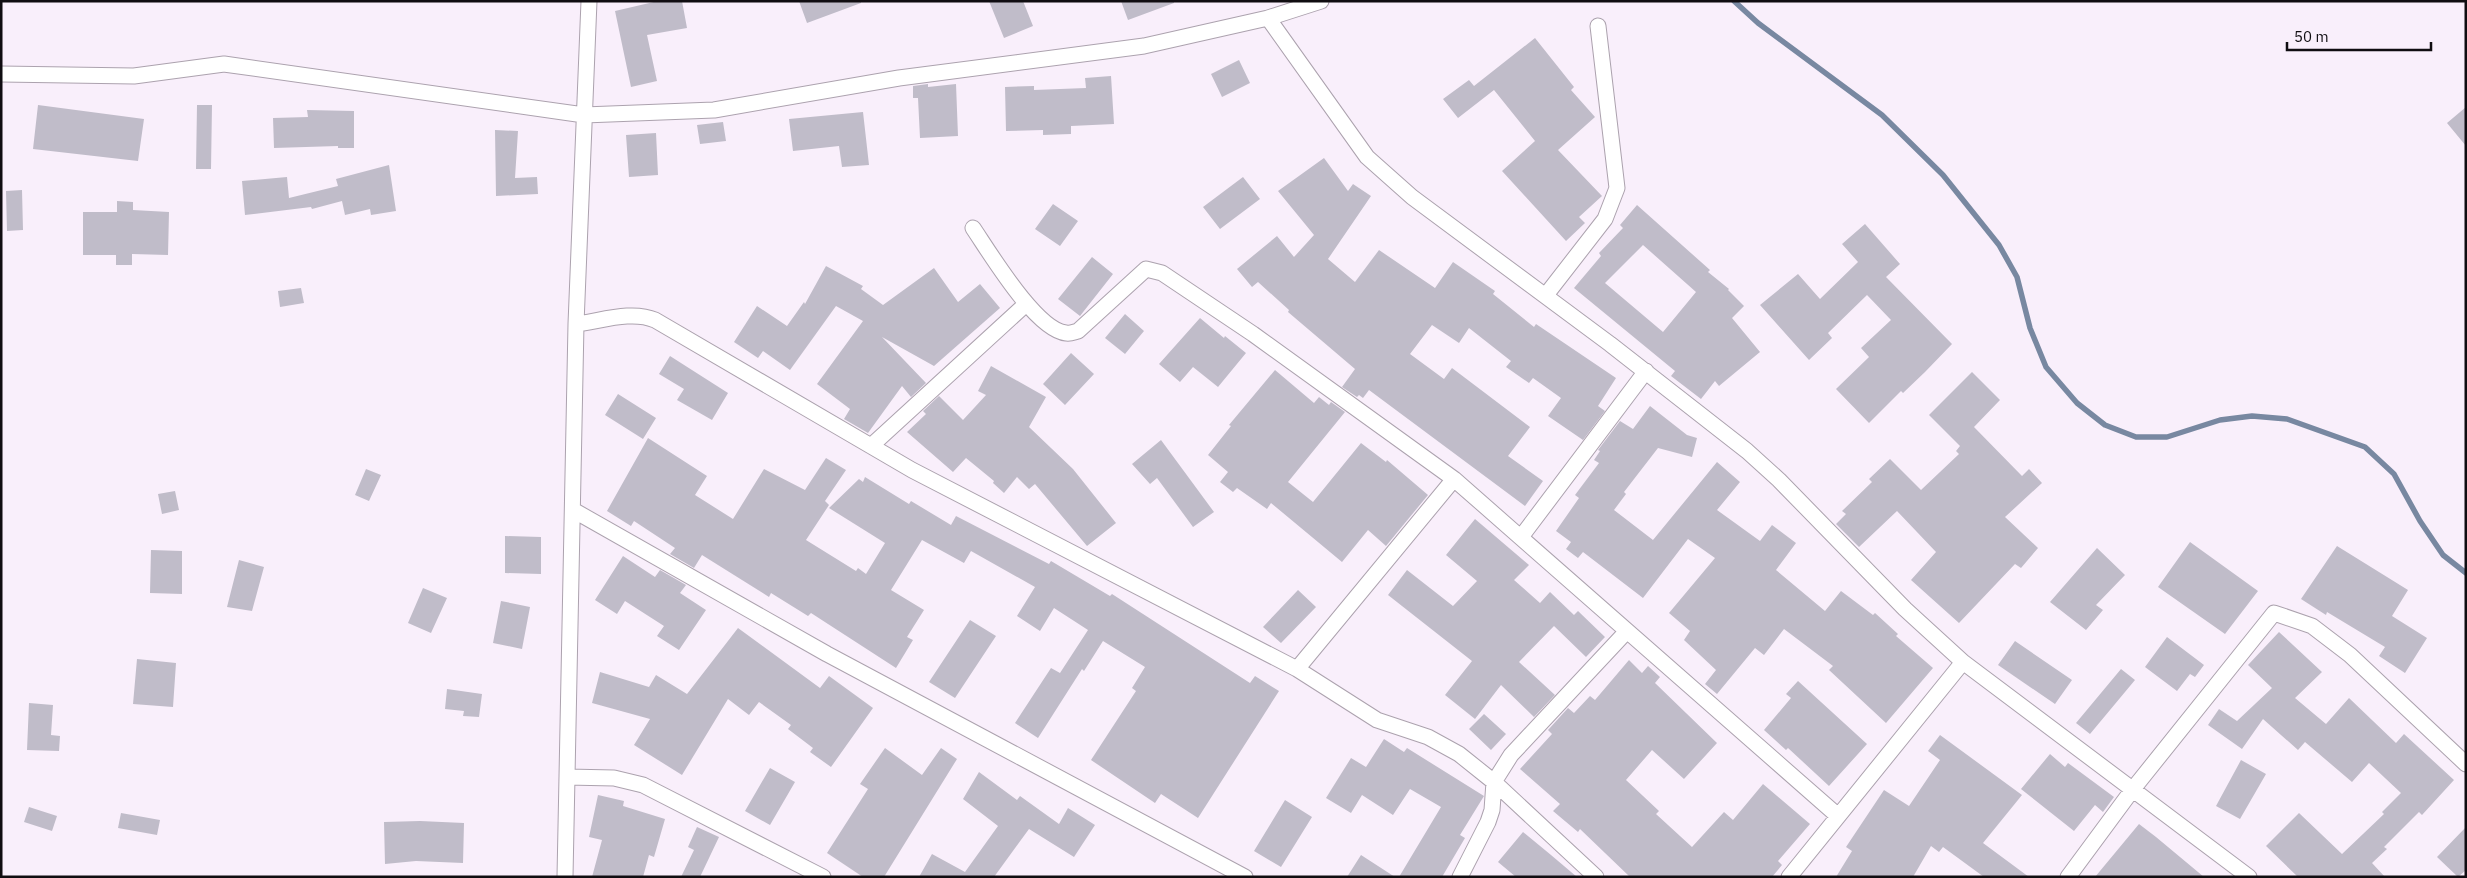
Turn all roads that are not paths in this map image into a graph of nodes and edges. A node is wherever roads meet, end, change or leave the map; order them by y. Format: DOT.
graph roads {
  1 [pos="590,1"];
  2 [pos="1321,1"];
  3 [pos="1268,18"];
  4 [pos="1598,26"];
  5 [pos="1,74"];
  6 [pos="584,115"];
  7 [pos="973,228"];
  8 [pos="1546,295"];
  9 [pos="1026,304"];
  10 [pos="576,324"];
  11 [pos="1646,372"];
  12 [pos="871,446"];
  13 [pos="1454,479"];
  14 [pos="573,510"];
  15 [pos="1521,537"];
  16 [pos="1628,631"];
  17 [pos="1963,662"];
  18 [pos="1297,669"];
  19 [pos="2466,764"];
  20 [pos="567,777"];
  21 [pos="1494,782"];
  22 [pos="2133,789"];
  23 [pos="1838,816"];
  24 [pos="1239,875"];
  25 [pos="565,877"];
  26 [pos="823,877"];
  27 [pos="1460,877"];
  28 [pos="1596,877"];
  29 [pos="1789,877"];
  30 [pos="2068,877"];
  31 [pos="2249,877"];
  1 -- 6 [label="street"];
  2 -- 3 [label="street"];
  3 -- 6 [label="street"];
  3 -- 8 [label="street"];
  4 -- 8 [label="street"];
  5 -- 6 [label="street"];
  6 -- 10 [label="street"];
  7 -- 9 [label="street"];
  8 -- 11 [label="street"];
  9 -- 12 [label="street"];
  9 -- 13 [label="street"];
  10 -- 12 [label="street"];
  10 -- 14 [label="street"];
  11 -- 15 [label="street"];
  11 -- 17 [label="street"];
  12 -- 18 [label="street"];
  13 -- 15 [label="street"];
  13 -- 18 [label="street"];
  14 -- 20 [label="street"];
  14 -- 24 [label="street"];
  15 -- 16 [label="street"];
  16 -- 21 [label="street"];
  16 -- 23 [label="street"];
  17 -- 22 [label="street"];
  17 -- 23 [label="street"];
  18 -- 21 [label="street"];
  19 -- 22 [label="street"];
  20 -- 25 [label="street"];
  20 -- 26 [label="street"];
  21 -- 27 [label="street"];
  21 -- 28 [label="street"];
  22 -- 30 [label="street"];
  22 -- 31 [label="street"];
  23 -- 29 [label="street"];
}
